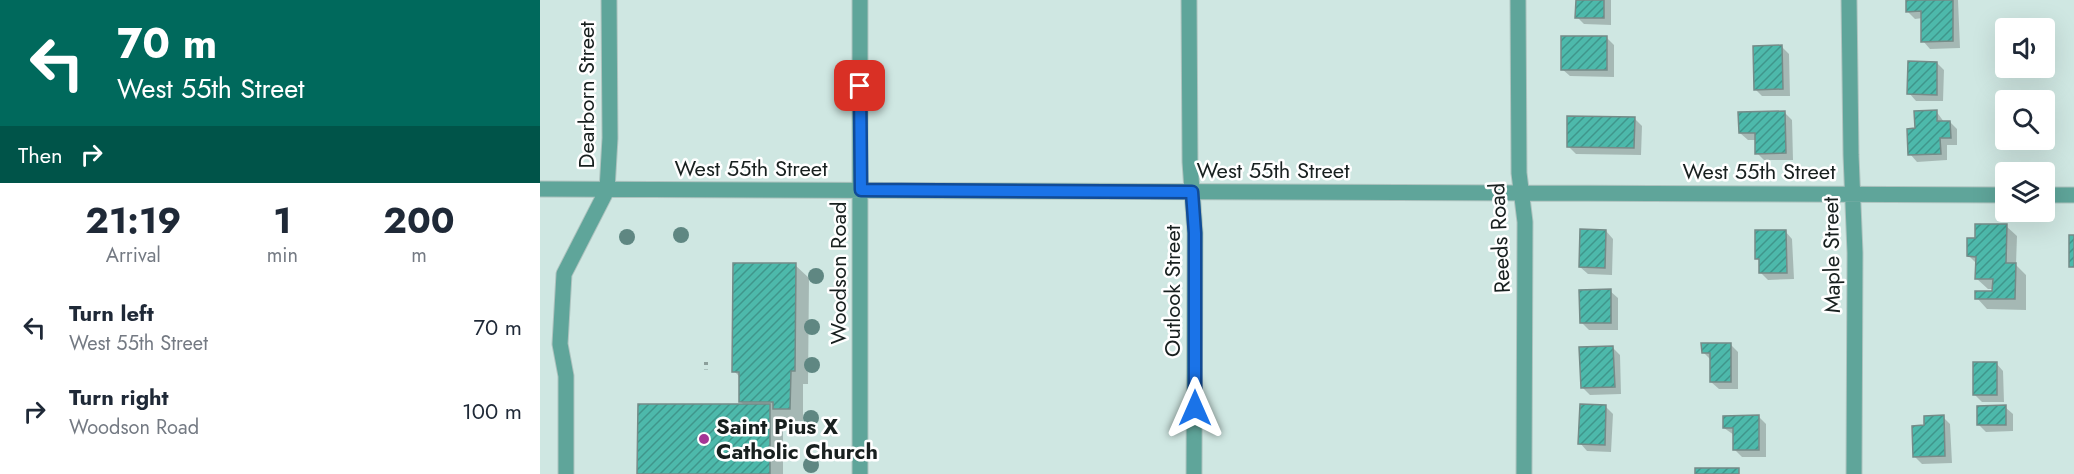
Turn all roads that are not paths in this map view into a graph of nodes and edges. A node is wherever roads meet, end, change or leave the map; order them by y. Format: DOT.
graph roads {
  1 [pos="609,0"];
  2 [pos="860,0"];
  3 [pos="1189,0"];
  4 [pos="1518,0"];
  5 [pos="1850,0"];
  6 [pos="540,189"];
  7 [pos="607,190"];
  8 [pos="861,190"];
  9 [pos="1192,192"];
  10 [pos="1522,193"];
  11 [pos="1852,194"];
  12 [pos="1995,195"];
  13 [pos="2055,195"];
  14 [pos="2074,195"];
  15 [pos="566,474"];
  16 [pos="860,474"];
  17 [pos="1194,474"];
  18 [pos="1524,474"];
  19 [pos="1854,474"];
  1 -- 7 [label="street, Dearborn Street"];
  2 -- 8 [label="street, Woodson Road"];
  3 -- 9 [label="street, Outlook Street"];
  4 -- 10 [label="street, Reeds Road"];
  5 -- 11 [label="street, Maple Street"];
  6 -- 7 [label="street, West 55th Street"];
  7 -- 8 [label="street, West 55th Street"];
  7 -- 15 [label="street"];
  8 -- 9 [label="street, West 55th Street"];
  8 -- 16 [label="street, Woodson Road"];
  9 -- 10 [label="street, West 55th Street"];
  9 -- 17 [label="street, Outlook Street"];
  10 -- 11 [label="street, West 55th Street"];
  10 -- 18 [label="street, Reeds Road"];
  11 -- 12 [label="street, West 55th Street"];
  11 -- 19 [label="street, Maple Street"];
  13 -- 14 [label="street"];
}
